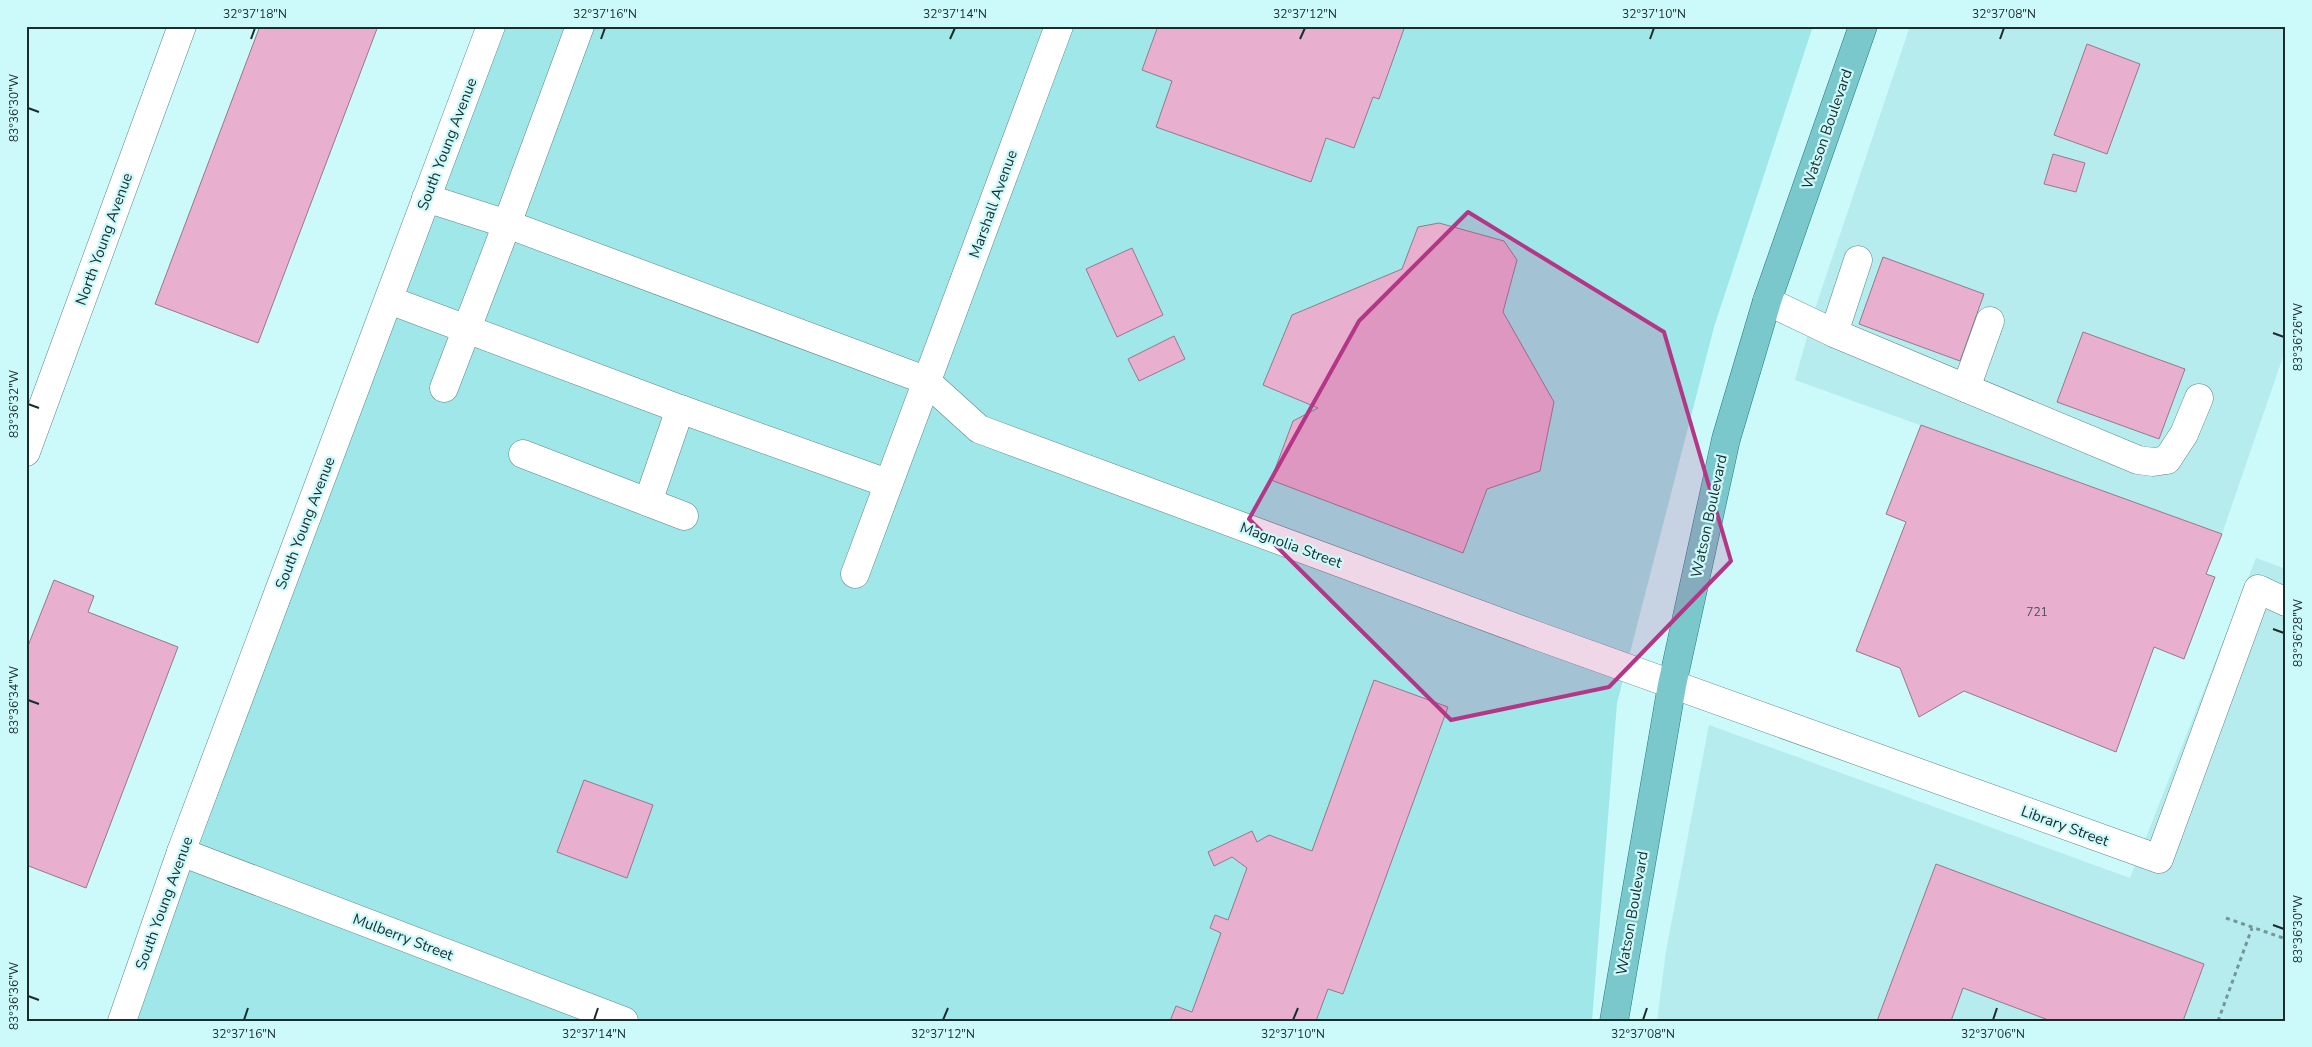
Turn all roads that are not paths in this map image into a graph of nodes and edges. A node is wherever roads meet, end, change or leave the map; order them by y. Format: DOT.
graph roads {
  1 [pos="182,26"];
  2 [pos="491,26"];
  3 [pos="580,26"];
  4 [pos="1059,26"];
  5 [pos="1863,26"];
  6 [pos="426,198"];
  7 [pos="507,224"];
  8 [pos="1858,260"];
  9 [pos="388,300"];
  10 [pos="1767,302"];
  11 [pos="1990,321"];
  12 [pos="466,329"];
  13 [pos="1834,333"];
  14 [pos="926,380"];
  15 [pos="444,388"];
  16 [pos="1966,388"];
  17 [pos="2199,398"];
  18 [pos="680,409"];
  19 [pos="26,452"];
  20 [pos="523,454"];
  21 [pos="887,483"];
  22 [pos="648,502"];
  23 [pos="684,516"];
  24 [pos="854,574"];
  25 [pos="2286,602"];
  26 [pos="1672,685"];
  27 [pos="181,852"];
  28 [pos="122,1021"];
  29 [pos="624,1021"];
  30 [pos="1614,1021"];
  1 -- 19 [label="street, North Young Avenue"];
  2 -- 6 [label="street, South Young Avenue"];
  3 -- 7 [label="street"];
  4 -- 14 [label="street, Marshall Avenue"];
  5 -- 10 [label="main road, Watson Boulevard"];
  6 -- 7 [label="street"];
  6 -- 9 [label="street, South Young Avenue"];
  7 -- 12 [label="street"];
  7 -- 14 [label="street"];
  8 -- 13 [label="street"];
  9 -- 12 [label="street"];
  9 -- 27 [label="street, South Young Avenue"];
  10 -- 13 [label="street"];
  10 -- 26 [label="main road, Watson Boulevard"];
  11 -- 16 [label="street"];
  12 -- 15 [label="street"];
  12 -- 18 [label="street"];
  13 -- 16 [label="street"];
  14 -- 21 [label="street, Marshall Avenue"];
  14 -- 26 [label="street, Magnolia Street"];
  16 -- 17 [label="street"];
  18 -- 21 [label="street"];
  18 -- 22 [label="street"];
  20 -- 22 [label="street"];
  21 -- 24 [label="street, Marshall Avenue"];
  22 -- 23 [label="street"];
  25 -- 26 [label="street, Library Street"];
  26 -- 30 [label="main road, Watson Boulevard"];
  27 -- 28 [label="street, South Young Avenue"];
  27 -- 29 [label="street, Mulberry Street"];
}
